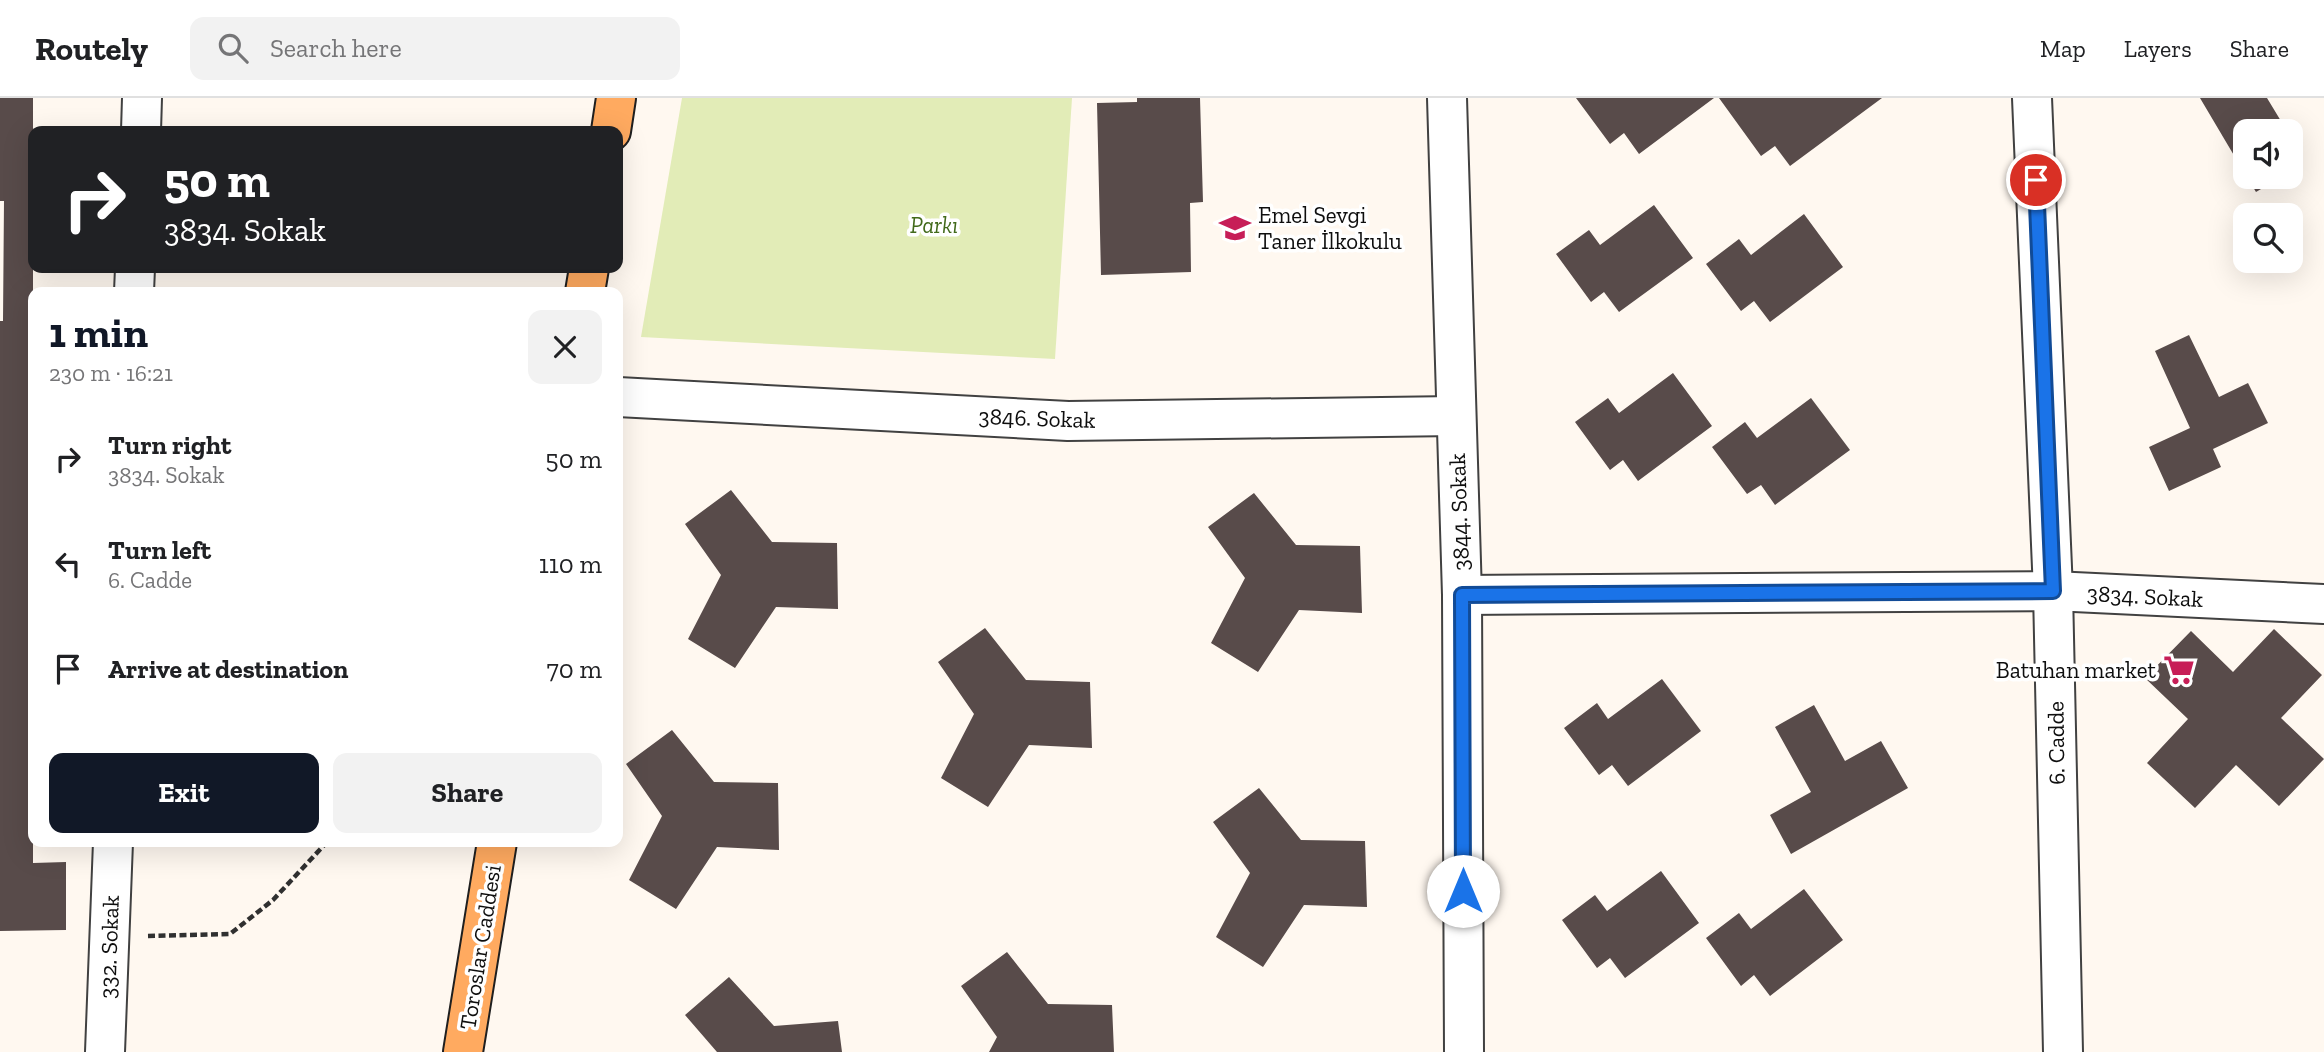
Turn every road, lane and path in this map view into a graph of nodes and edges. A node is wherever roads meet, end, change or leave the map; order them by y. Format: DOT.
graph roads {
  1 [pos="142,98"];
  2 [pos="616,98"];
  3 [pos="1447,98"];
  4 [pos="2032,98"];
  5 [pos="141,126"];
  6 [pos="612,126"];
  7 [pos="623,397"];
  8 [pos="1456,416"];
  9 [pos="2053,591"];
  10 [pos="1462,595"];
  11 [pos="2324,604"];
  12 [pos="113,847"];
  13 [pos="322,847"];
  14 [pos="495,847"];
  15 [pos="110,937"];
  16 [pos="105,1052"];
  17 [pos="463,1052"];
  18 [pos="1464,1052"];
  19 [pos="2063,1052"];
  1 -- 5 [label="street"];
  2 -- 6 [label="main road"];
  3 -- 8 [label="street, 3844. Sokak"];
  4 -- 9 [label="street, 6. Cadde"];
  7 -- 8 [label="street, 3846. Sokak"];
  8 -- 10 [label="street, 3844. Sokak"];
  9 -- 10 [label="street, 3834. Sokak"];
  9 -- 11 [label="street, 3834. Sokak"];
  9 -- 19 [label="street, 6. Cadde"];
  10 -- 18 [label="street, 3844. Sokak"];
  12 -- 15 [label="street, 332. Sokak"];
  13 -- 15 [label="path"];
  14 -- 17 [label="main road, Toroslar Caddesi"];
  15 -- 16 [label="street, 332. Sokak"];
}
